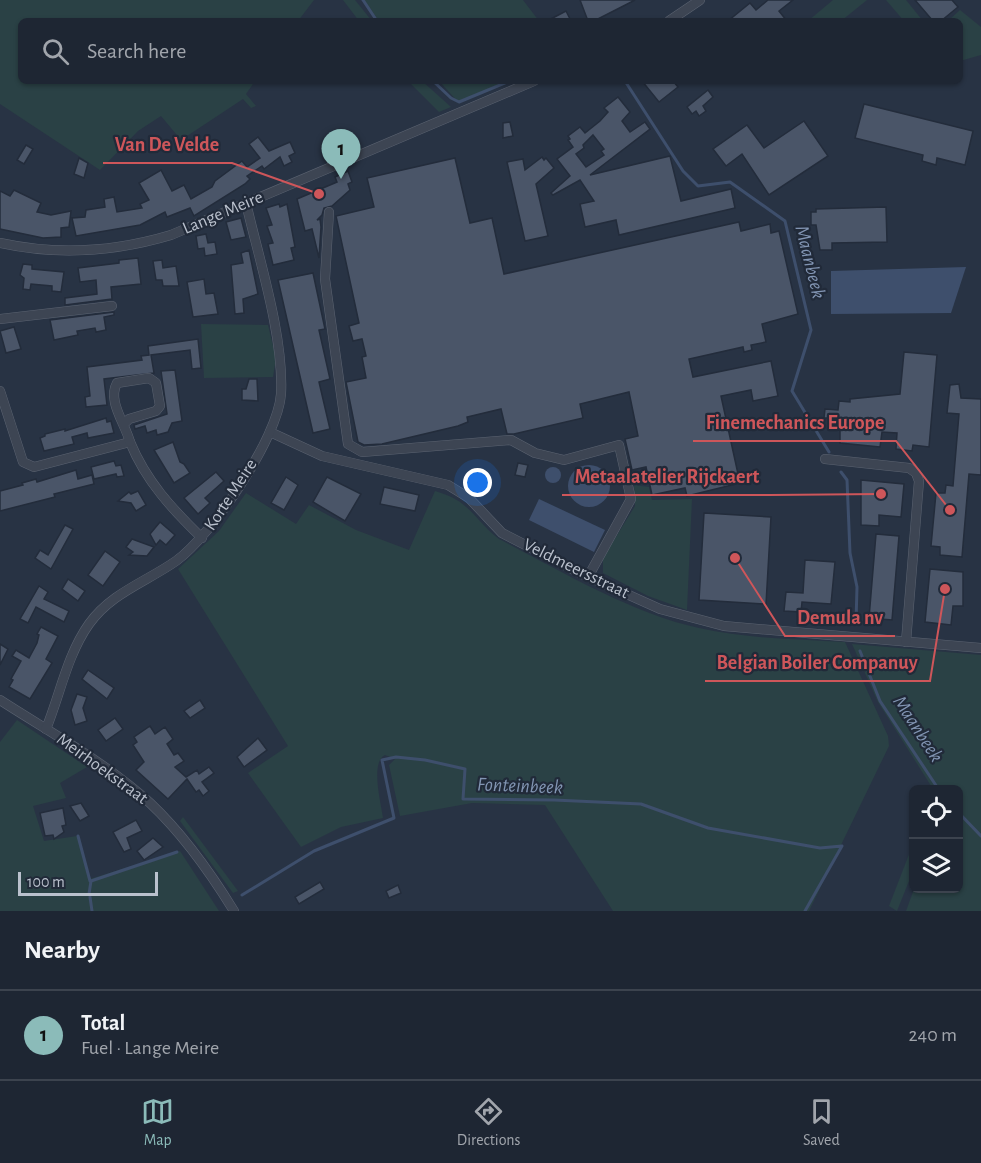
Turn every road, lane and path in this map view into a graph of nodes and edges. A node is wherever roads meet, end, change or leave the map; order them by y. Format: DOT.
graph roads {
  1 [pos="700,0"];
  2 [pos="673,18"];
  3 [pos="527,84"];
  4 [pos="246,202"];
  5 [pos="329,212"];
  6 [pos="0,243"];
  7 [pos="111,306"];
  8 [pos="0,320"];
  9 [pos="0,391"];
  10 [pos="125,423"];
  11 [pos="270,432"];
  12 [pos="130,442"];
  13 [pos="825,459"];
  14 [pos="202,538"];
  15 [pos="588,577"];
  16 [pos="906,642"];
  17 [pos="981,648"];
  18 [pos="0,700"];
  19 [pos="46,729"];
  20 [pos="234,911"];
  1 -- 2 [label="street"];
  3 -- 4 [label="street, Lange Meire"];
  4 -- 6 [label="street, Lange Meire"];
  4 -- 11 [label="street, Korte Meire"];
  5 -- 15 [label="street"];
  7 -- 8 [label="street"];
  9 -- 12 [label="street"];
  10 -- 10 [label="street"];
  10 -- 12 [label="street"];
  11 -- 14 [label="street, Korte Meire"];
  11 -- 15 [label="street, Veldmeersstraat"];
  12 -- 14 [label="street"];
  13 -- 16 [label="street"];
  14 -- 19 [label="street, Korte Meire"];
  15 -- 16 [label="street, Veldmeersstraat"];
  16 -- 17 [label="street, Veldmeersstraat"];
  18 -- 19 [label="street, Meirhoekstraat"];
  19 -- 20 [label="street, Meirhoekstraat"];
}
